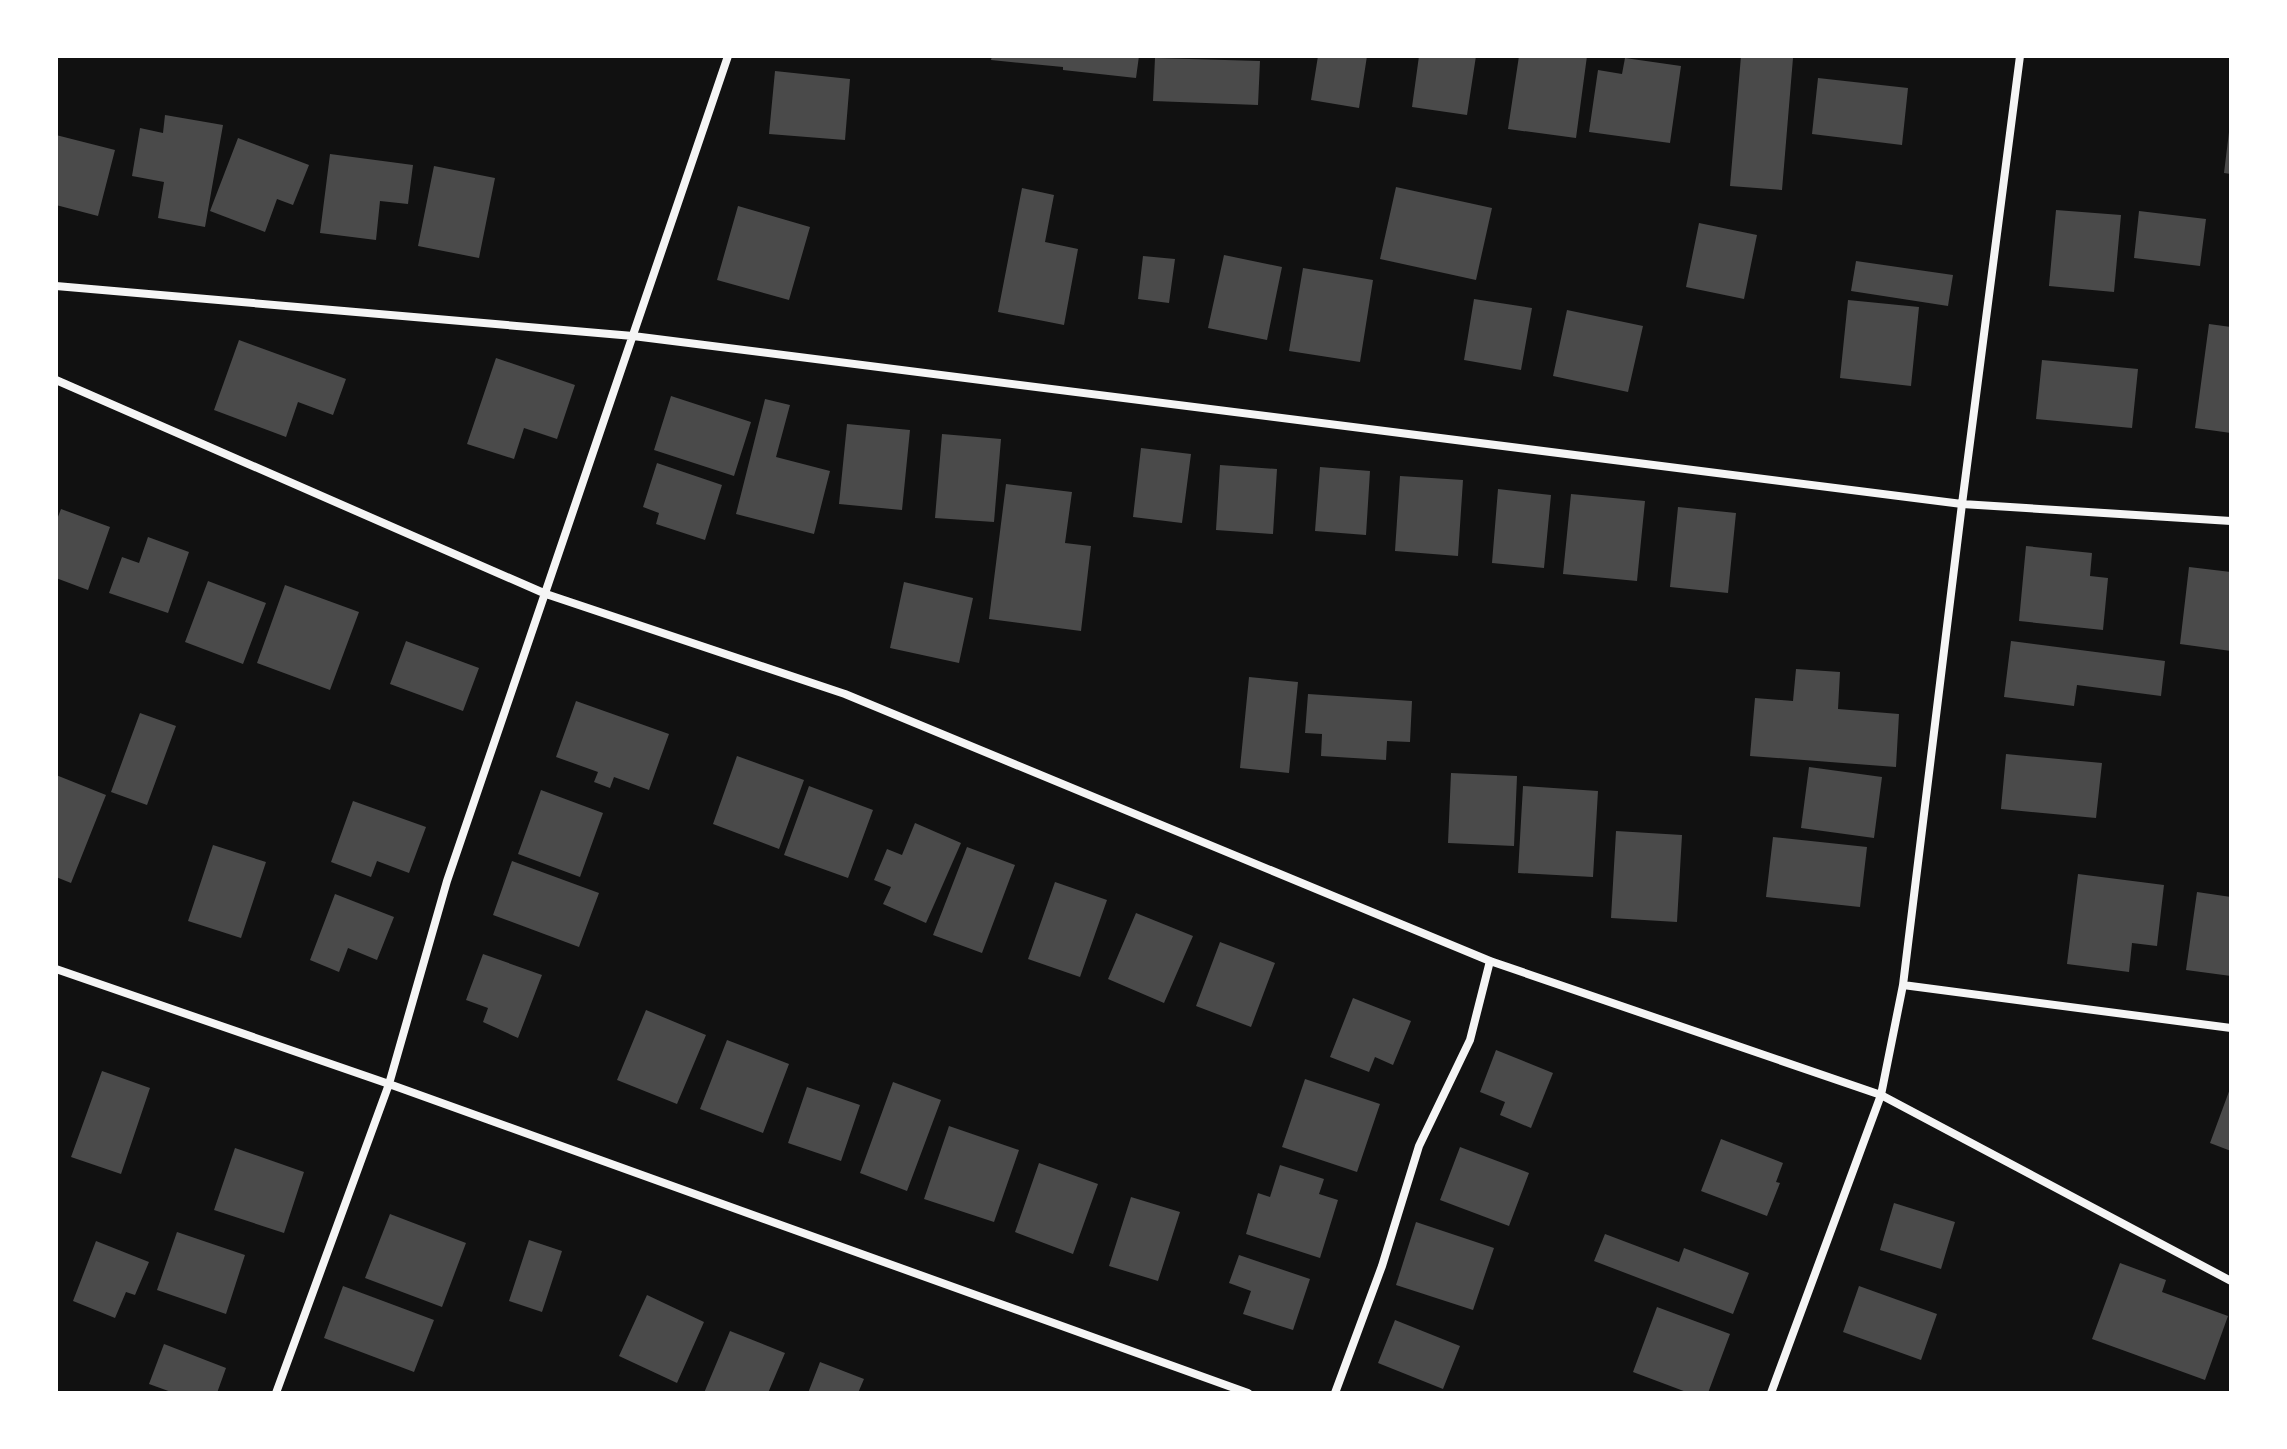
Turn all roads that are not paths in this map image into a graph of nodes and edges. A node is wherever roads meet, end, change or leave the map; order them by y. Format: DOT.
graph roads {
  1 [pos="728,56"];
  2 [pos="2020,56"];
  3 [pos="56,286"];
  4 [pos="633,336"];
  5 [pos="56,380"];
  6 [pos="1962,504"];
  7 [pos="2231,521"];
  8 [pos="546,594"];
  9 [pos="1490,961"];
  10 [pos="56,969"];
  11 [pos="1903,985"];
  12 [pos="2231,1028"];
  13 [pos="389,1084"];
  14 [pos="1881,1095"];
  15 [pos="2231,1281"];
  16 [pos="276,1393"];
  17 [pos="1248,1393"];
  18 [pos="1335,1393"];
  19 [pos="1771,1393"];
  1 -- 4 [label="street"];
  2 -- 6 [label="street"];
  3 -- 4 [label="street"];
  4 -- 6 [label="street"];
  4 -- 8 [label="street"];
  5 -- 8 [label="street"];
  6 -- 7 [label="street"];
  6 -- 11 [label="street"];
  8 -- 9 [label="street"];
  8 -- 13 [label="street"];
  9 -- 14 [label="street"];
  9 -- 18 [label="street"];
  10 -- 13 [label="street"];
  11 -- 12 [label="street"];
  11 -- 14 [label="street"];
  13 -- 16 [label="street"];
  13 -- 17 [label="street"];
  14 -- 15 [label="street"];
  14 -- 19 [label="street"];
}
